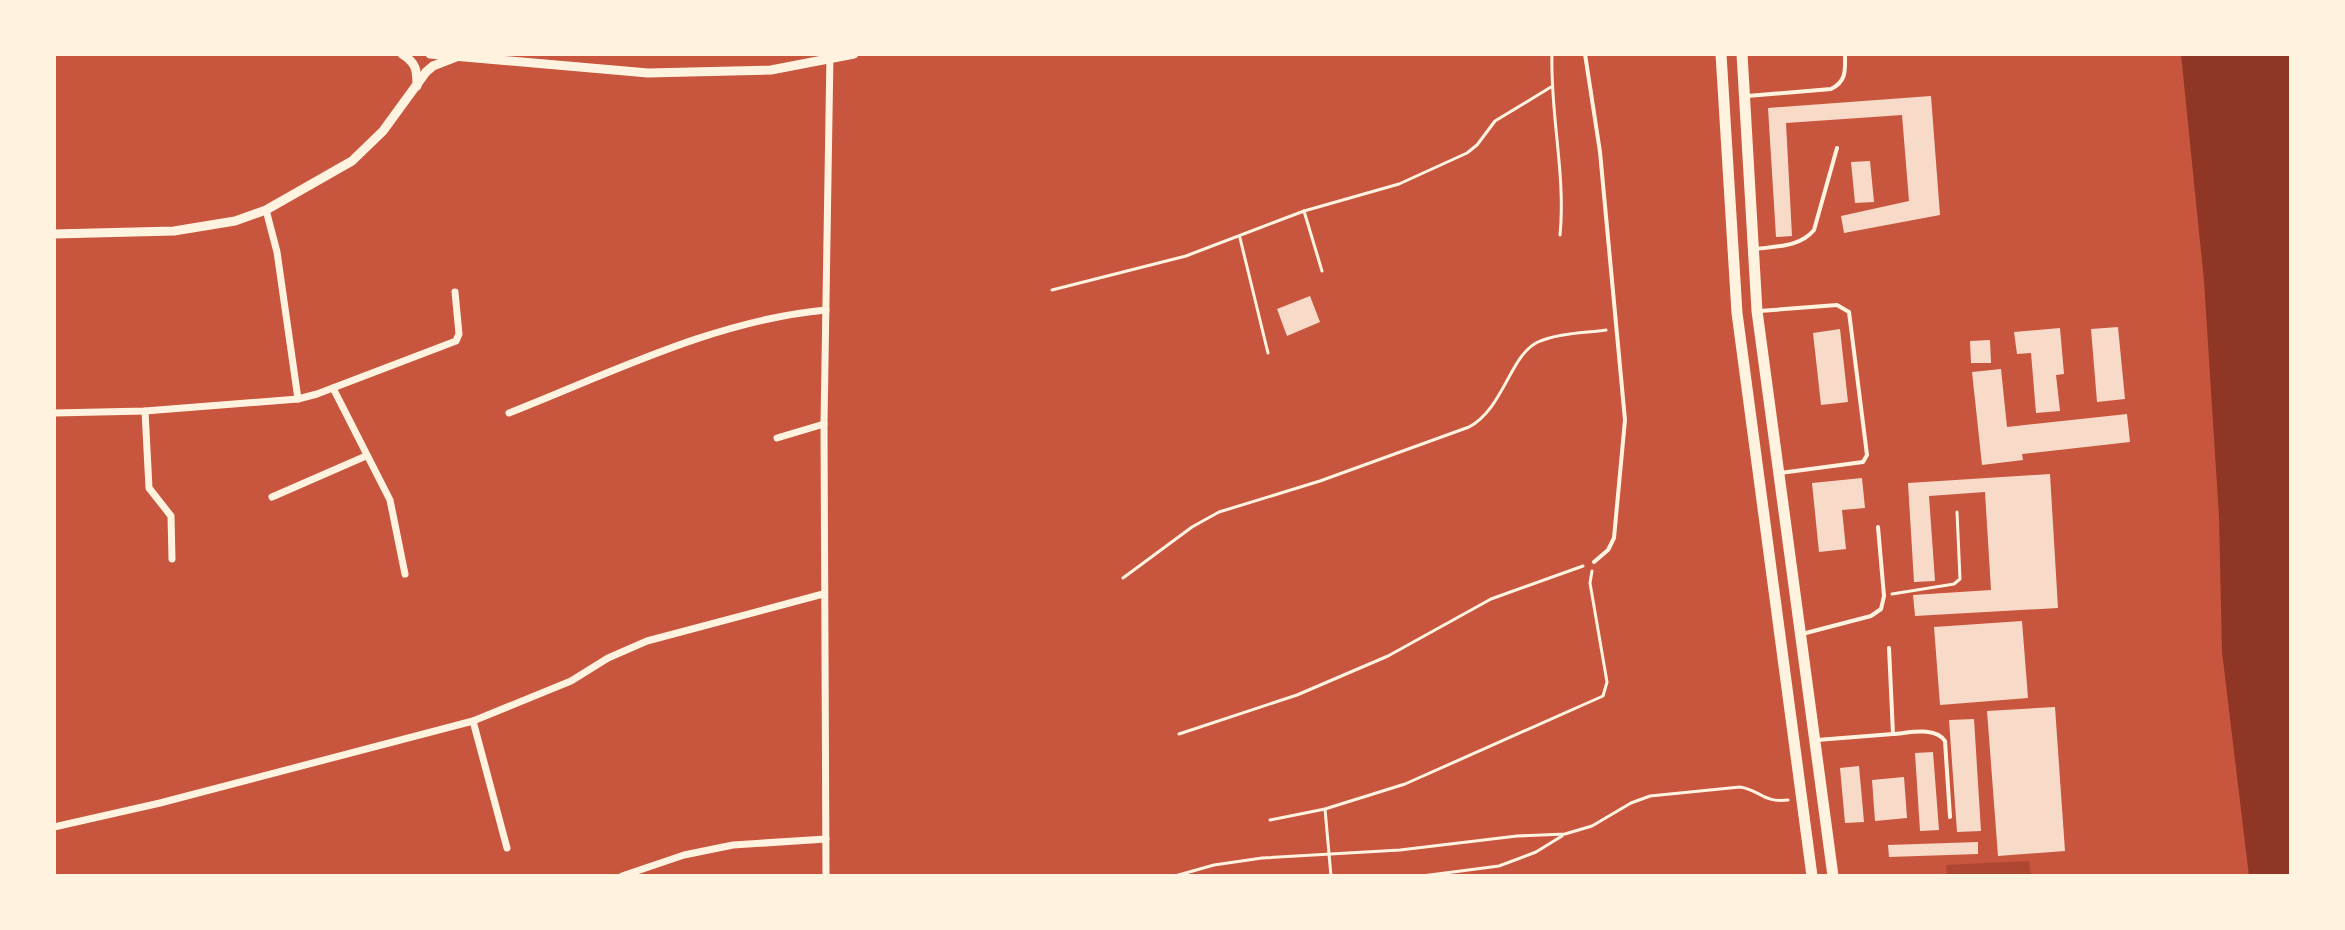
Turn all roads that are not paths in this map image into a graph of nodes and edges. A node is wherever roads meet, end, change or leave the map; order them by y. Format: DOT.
graph roads {
  1 [pos="402,54"];
  2 [pos="430,54"];
  3 [pos="854,54"];
  4 [pos="1585,54"];
  5 [pos="1721,54"];
  6 [pos="1742,54"];
  7 [pos="1845,54"];
  8 [pos="456,57"];
  9 [pos="830,57"];
  10 [pos="417,86"];
  11 [pos="1745,97"];
  12 [pos="1837,148"];
  13 [pos="266,210"];
  14 [pos="54,234"];
  15 [pos="1753,249"];
  16 [pos="455,292"];
  17 [pos="826,310"];
  18 [pos="1757,311"];
  19 [pos="333,388"];
  20 [pos="298,399"];
  21 [pos="145,411"];
  22 [pos="54,413"];
  23 [pos="509,413"];
  24 [pos="824,424"];
  25 [pos="777,438"];
  26 [pos="366,456"];
  27 [pos="1777,474"];
  28 [pos="272,497"];
  29 [pos="1878,527"];
  30 [pos="172,559"];
  31 [pos="1594,562"];
  32 [pos="405,574"];
  33 [pos="823,594"];
  34 [pos="1800,635"];
  35 [pos="1889,648"];
  36 [pos="473,721"];
  37 [pos="1893,734"];
  38 [pos="1815,740"];
  39 [pos="1950,817"];
  40 [pos="54,827"];
  41 [pos="826,839"];
  42 [pos="507,848"];
  43 [pos="622,876"];
  44 [pos="826,876"];
  45 [pos="1812,876"];
  46 [pos="1833,876"];
  1 -- 10 [label="street"];
  2 -- 8 [label="street"];
  3 -- 9 [label="street"];
  4 -- 31 [label="lane"];
  5 -- 45 [label="main road"];
  6 -- 11 [label="main road"];
  7 -- 11 [label="lane"];
  8 -- 9 [label="street"];
  8 -- 10 [label="street"];
  9 -- 17 [label="street"];
  10 -- 13 [label="street"];
  11 -- 15 [label="main road"];
  12 -- 15 [label="lane"];
  13 -- 14 [label="street"];
  13 -- 20 [label="street"];
  15 -- 18 [label="main road"];
  16 -- 19 [label="street"];
  17 -- 23 [label="street"];
  17 -- 24 [label="street"];
  18 -- 27 [label="main road"];
  18 -- 27 [label="lane"];
  19 -- 20 [label="street"];
  19 -- 26 [label="street"];
  20 -- 21 [label="street"];
  21 -- 22 [label="street"];
  21 -- 30 [label="street"];
  24 -- 25 [label="street"];
  24 -- 33 [label="street"];
  26 -- 28 [label="street"];
  26 -- 32 [label="street"];
  27 -- 34 [label="main road"];
  29 -- 34 [label="lane"];
  33 -- 36 [label="street"];
  33 -- 41 [label="street"];
  34 -- 38 [label="main road"];
  35 -- 37 [label="lane"];
  36 -- 40 [label="street"];
  36 -- 42 [label="street"];
  37 -- 38 [label="lane"];
  37 -- 39 [label="lane"];
  38 -- 46 [label="main road"];
  41 -- 43 [label="street"];
  41 -- 44 [label="street"];
}
